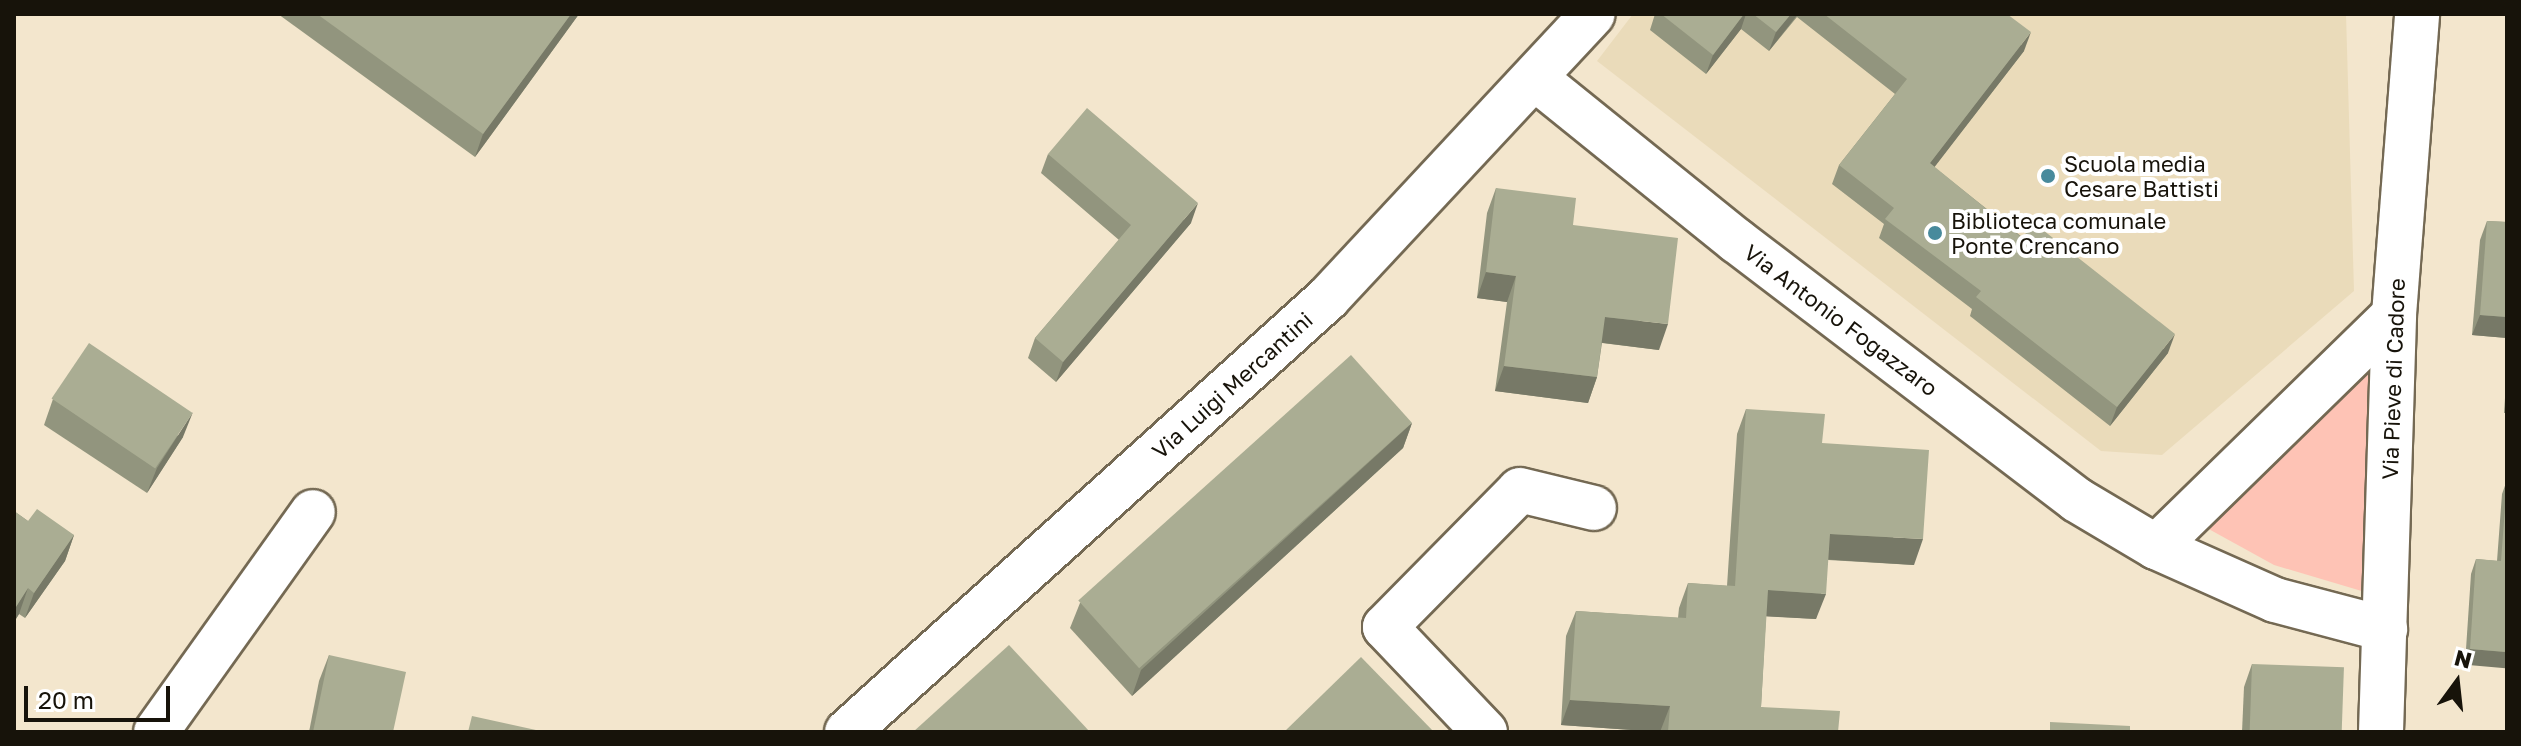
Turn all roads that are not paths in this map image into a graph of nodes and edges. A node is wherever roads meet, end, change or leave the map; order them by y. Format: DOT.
graph roads {
  1 [pos="1593,14"];
  2 [pos="2421,18"];
  3 [pos="1536,79"];
  4 [pos="2394,315"];
  5 [pos="1594,508"];
  6 [pos="313,512"];
  7 [pos="2156,547"];
  8 [pos="2385,629"];
  9 [pos="156,732"];
  10 [pos="847,732"];
  11 [pos="1485,732"];
  12 [pos="2381,732"];
  1 -- 3 [label="street, Via Luigi Mercantini"];
  2 -- 4 [label="street, Via Pieve di Cadore"];
  3 -- 7 [label="street, Via Antonio Fogazzaro"];
  3 -- 10 [label="street, Via Luigi Mercantini"];
  4 -- 7 [label="street"];
  4 -- 8 [label="street, Via Pieve di Cadore"];
  5 -- 11 [label="street"];
  6 -- 9 [label="street"];
  7 -- 8 [label="street, Via Antonio Fogazzaro"];
  8 -- 12 [label="street, Via Pieve di Cadore"];
}
